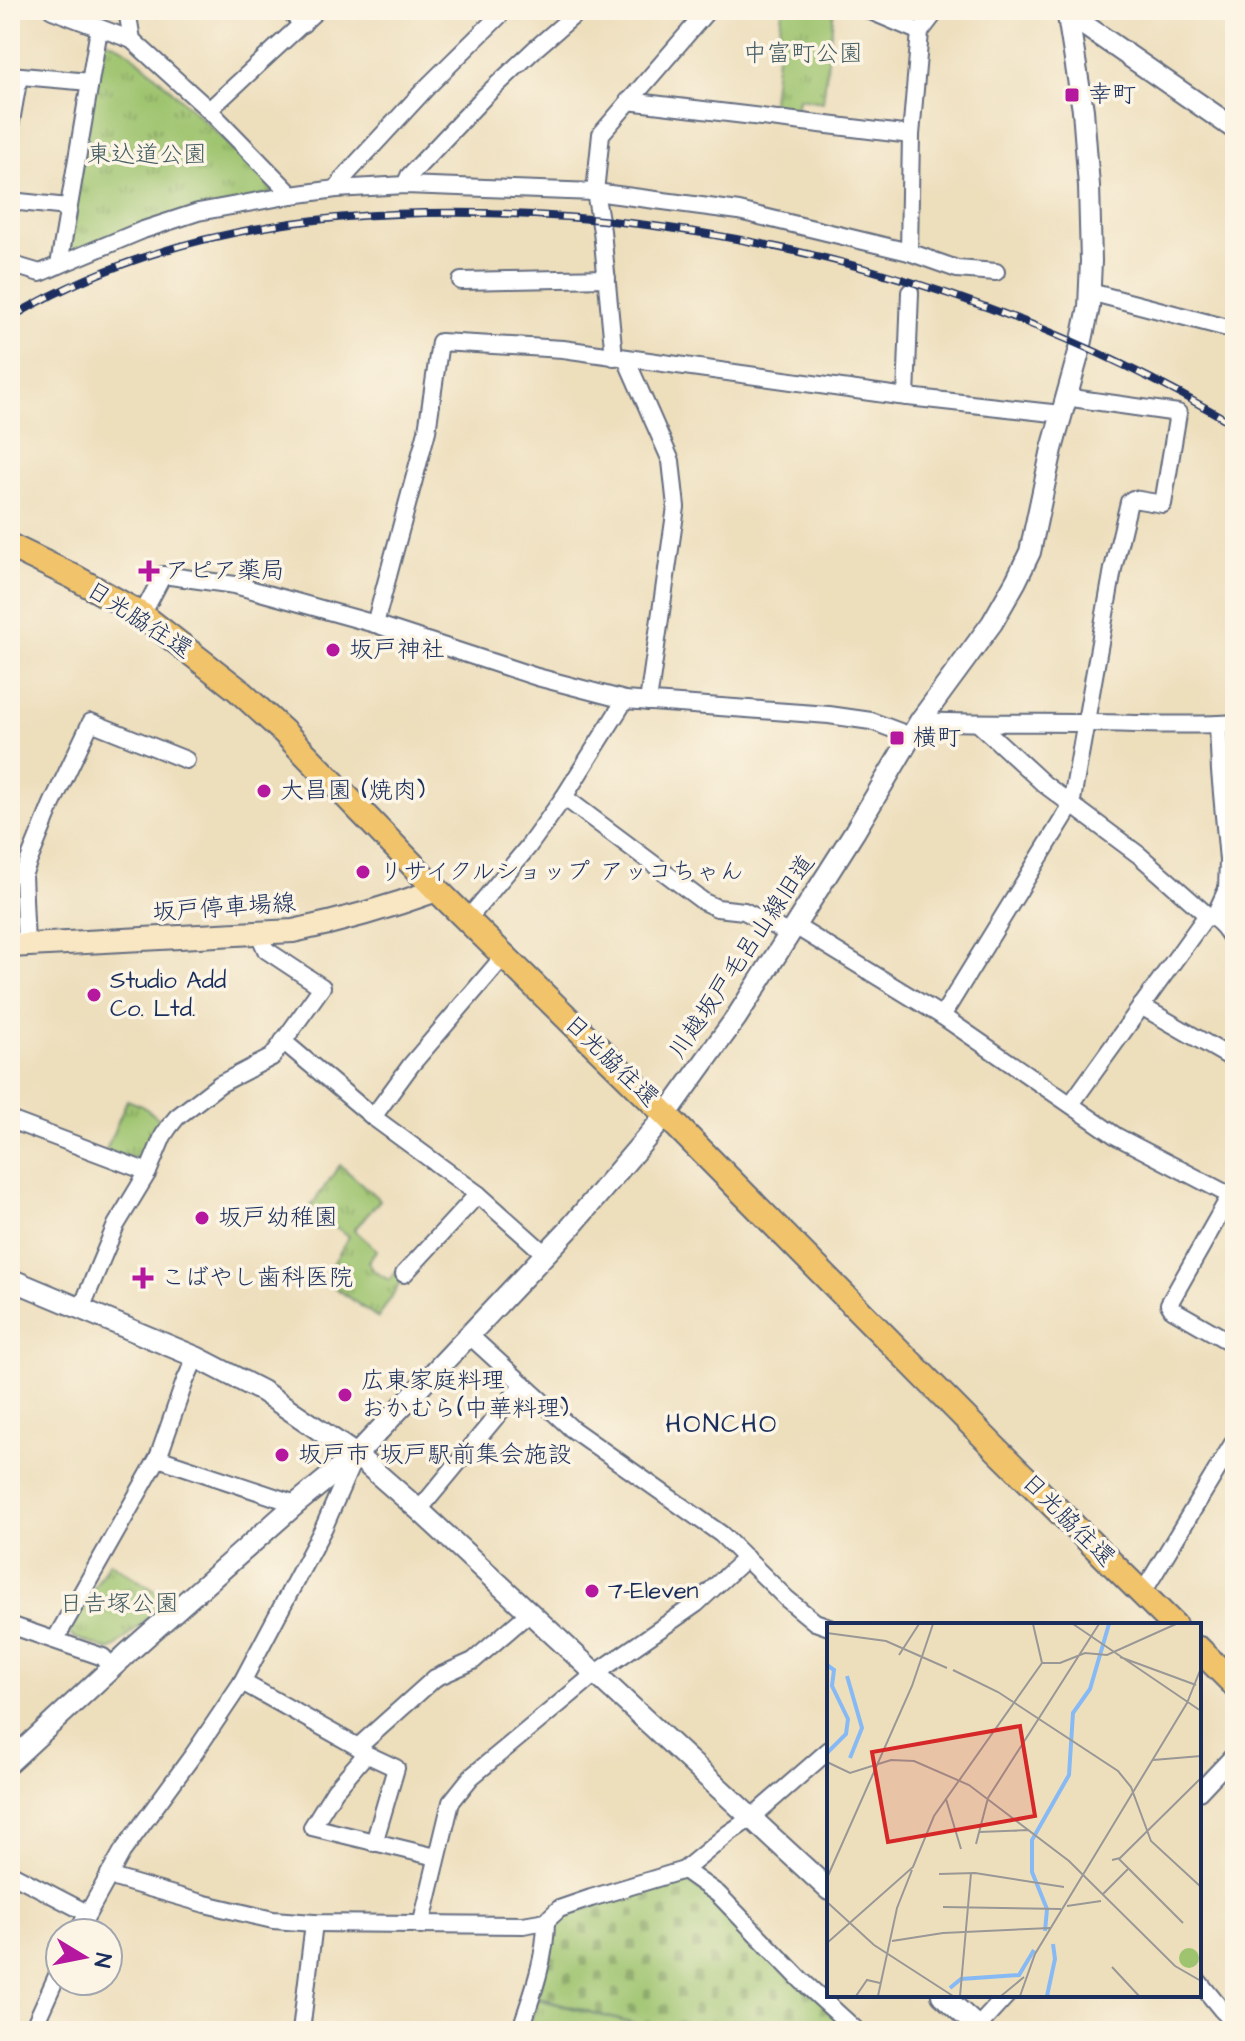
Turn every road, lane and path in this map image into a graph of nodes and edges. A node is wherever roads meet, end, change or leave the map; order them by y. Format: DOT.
graph roads {
  1 [pos="52,10"];
  2 [pos="127,10"];
  3 [pos="288,10"];
  4 [pos="317,10"];
  5 [pos="505,10"];
  6 [pos="580,10"];
  7 [pos="708,10"];
  8 [pos="868,10"];
  9 [pos="937,10"];
  10 [pos="1066,11"];
  11 [pos="303,24"];
  12 [pos="99,29"];
  13 [pos="920,32"];
  14 [pos="132,40"];
  15 [pos="15,76"];
  16 [pos="90,82"];
  17 [pos="628,101"];
  18 [pos="209,110"];
  19 [pos="10,127"];
  20 [pos="1235,129"];
  21 [pos="911,135"];
  22 [pos="405,185"];
  23 [pos="336,189"];
  24 [pos="595,192"];
  25 [pos="292,195"];
  26 [pos="10,201"];
  27 [pos="68,207"];
  28 [pos="909,252"];
  29 [pos="10,264"];
  30 [pos="59,265"];
  31 [pos="996,272"];
  32 [pos="607,278"];
  33 [pos="461,281"];
  34 [pos="910,292"];
  35 [pos="1090,292"];
  36 [pos="1235,330"];
  37 [pos="620,358"];
  38 [pos="906,397"];
  39 [pos="1063,406"];
  40 [pos="10,546"];
  41 [pos="142,615"];
  42 [pos="375,624"];
  43 [pos="625,700"];
  44 [pos="648,702"];
  45 [pos="1086,723"];
  46 [pos="1226,723"];
  47 [pos="979,724"];
  48 [pos="915,729"];
  49 [pos="186,760"];
  50 [pos="564,797"];
  51 [pos="1071,806"];
  52 [pos="16,874"];
  53 [pos="437,890"];
  54 [pos="1211,916"];
  55 [pos="467,920"];
  56 [pos="792,930"];
  57 [pos="259,934"];
  58 [pos="18,946"];
  59 [pos="1235,946"];
  60 [pos="504,956"];
  61 [pos="1141,1006"];
  62 [pos="942,1016"];
  63 [pos="283,1041"];
  64 [pos="1235,1060"];
  65 [pos="1071,1104"];
  66 [pos="666,1115"];
  67 [pos="373,1117"];
  68 [pos="10,1120"];
  69 [pos="148,1172"];
  70 [pos="478,1194"];
  71 [pos="1233,1197"];
  72 [pos="545,1254"];
  73 [pos="404,1274"];
  74 [pos="10,1279"];
  75 [pos="81,1309"];
  76 [pos="468,1334"];
  77 [pos="1235,1345"];
  78 [pos="196,1357"];
  79 [pos="523,1384"];
  80 [pos="1235,1440"];
  81 [pos="356,1455"];
  82 [pos="158,1458"];
  83 [pos="304,1498"];
  84 [pos="419,1510"];
  85 [pos="324,1527"];
  86 [pos="746,1558"];
  87 [pos="1142,1594"];
  88 [pos="529,1613"];
  89 [pos="1172,1623"];
  90 [pos="10,1625"];
  91 [pos="827,1626"];
  92 [pos="55,1640"];
  93 [pos="1201,1651"];
  94 [pos="112,1667"];
  95 [pos="595,1674"];
  96 [pos="242,1682"];
  97 [pos="1235,1685"];
  98 [pos="362,1751"];
  99 [pos="827,1752"];
  100 [pos="1235,1754"];
  101 [pos="10,1762"];
  102 [pos="1201,1790"];
  103 [pos="751,1818"];
  104 [pos="374,1843"];
  105 [pos="436,1857"];
  106 [pos="684,1870"];
  107 [pos="10,1873"];
  108 [pos="109,1874"];
  109 [pos="827,1888"];
  110 [pos="87,1913"];
  111 [pos="85,1917"];
  112 [pos="546,1921"];
  113 [pos="314,1923"];
  114 [pos="421,1926"];
  115 [pos="1201,1984"];
  116 [pos="47,1997"];
  117 [pos="944,1997"];
  118 [pos="1005,1997"];
  119 [pos="1235,2023"];
  120 [pos="977,2030"];
  121 [pos="32,2031"];
  122 [pos="301,2031"];
  123 [pos="520,2031"];
  124 [pos="857,2031"];
  1 -- 12 [label="street"];
  2 -- 14 [label="street"];
  3 -- 11 [label="street"];
  4 -- 11 [label="street"];
  5 -- 23 [label="street"];
  6 -- 22 [label="street"];
  7 -- 17 [label="street"];
  8 -- 13 [label="street"];
  9 -- 13 [label="street"];
  10 -- 20 [label="street"];
  10 -- 35 [label="street, 川越坂戸毛呂山線旧道"];
  11 -- 18 [label="street"];
  12 -- 14 [label="street"];
  12 -- 16 [label="street"];
  13 -- 21 [label="street"];
  14 -- 18 [label="street"];
  15 -- 16 [label="street"];
  15 -- 19 [label="street"];
  16 -- 27 [label="street"];
  17 -- 21 [label="street"];
  17 -- 24 [label="street"];
  18 -- 25 [label="street"];
  21 -- 28 [label="street"];
  22 -- 23 [label="street"];
  22 -- 24 [label="street"];
  23 -- 25 [label="street"];
  24 -- 28 [label="street"];
  24 -- 32 [label="street"];
  25 -- 30 [label="street"];
  26 -- 27 [label="street"];
  27 -- 30 [label="street"];
  28 -- 31 [label="street"];
  29 -- 30 [label="street"];
  32 -- 33 [label="street"];
  32 -- 37 [label="street"];
  34 -- 38 [label="street"];
  35 -- 36 [label="street"];
  35 -- 39 [label="street, 川越坂戸毛呂山線旧道"];
  37 -- 38 [label="street"];
  37 -- 42 [label="street"];
  37 -- 44 [label="street"];
  38 -- 39 [label="street"];
  39 -- 45 [label="street"];
  39 -- 48 [label="street, 川越坂戸毛呂山線旧道"];
  40 -- 41 [label="main road, 日光脇往還"];
  41 -- 42 [label="street"];
  41 -- 53 [label="main road, 日光脇往還"];
  42 -- 43 [label="street"];
  43 -- 44 [label="street"];
  43 -- 50 [label="street"];
  44 -- 48 [label="street"];
  45 -- 46 [label="street"];
  45 -- 47 [label="street"];
  45 -- 51 [label="street"];
  46 -- 54 [label="street"];
  47 -- 48 [label="street"];
  47 -- 51 [label="street"];
  48 -- 56 [label="street, 川越坂戸毛呂山線旧道"];
  49 -- 52 [label="street"];
  50 -- 55 [label="street"];
  50 -- 56 [label="street"];
  51 -- 54 [label="street"];
  51 -- 62 [label="street"];
  52 -- 58 [label="street"];
  53 -- 55 [label="main road, 日光脇往還"];
  53 -- 57 [label="main road, 坂戸停車場線"];
  54 -- 59 [label="street"];
  54 -- 61 [label="street"];
  55 -- 60 [label="main road, 日光脇往還"];
  56 -- 62 [label="street"];
  56 -- 66 [label="street, 川越坂戸毛呂山線旧道"];
  57 -- 58 [label="main road, 坂戸停車場線"];
  57 -- 63 [label="street"];
  60 -- 66 [label="main road, 日光脇往還"];
  60 -- 67 [label="street"];
  61 -- 64 [label="street"];
  61 -- 65 [label="street"];
  62 -- 65 [label="street"];
  63 -- 67 [label="street"];
  63 -- 69 [label="street"];
  65 -- 71 [label="street"];
  66 -- 72 [label="street, 川越坂戸毛呂山線旧道"];
  66 -- 87 [label="main road, 日光脇往還"];
  67 -- 70 [label="street"];
  68 -- 69 [label="street"];
  69 -- 75 [label="street"];
  70 -- 72 [label="street"];
  70 -- 73 [label="street"];
  71 -- 77 [label="street"];
  72 -- 76 [label="street, 川越坂戸毛呂山線旧道"];
  74 -- 75 [label="street"];
  75 -- 78 [label="street"];
  76 -- 79 [label="street"];
  76 -- 81 [label="street, 川越坂戸毛呂山線旧道"];
  78 -- 81 [label="street"];
  78 -- 82 [label="street"];
  79 -- 84 [label="street"];
  79 -- 86 [label="street"];
  80 -- 87 [label="street"];
  81 -- 83 [label="street, 川越坂戸毛呂山線旧道"];
  81 -- 84 [label="street"];
  81 -- 85 [label="street"];
  82 -- 83 [label="street"];
  82 -- 92 [label="street"];
  83 -- 85 [label="street"];
  83 -- 94 [label="street, 川越坂戸毛呂山線旧道"];
  84 -- 88 [label="street"];
  85 -- 96 [label="street"];
  86 -- 91 [label="street"];
  86 -- 95 [label="street"];
  87 -- 89 [label="main road, 日光脇往還"];
  88 -- 95 [label="street"];
  88 -- 98 [label="street"];
  90 -- 92 [label="street"];
  92 -- 94 [label="street"];
  93 -- 97 [label="main road"];
  94 -- 101 [label="street, 川越坂戸毛呂山線旧道"];
  95 -- 103 [label="street"];
  95 -- 105 [label="street"];
  96 -- 98 [label="street"];
  96 -- 108 [label="street"];
  98 -- 104 [label="street"];
  98 -- 104 [label="street"];
  99 -- 103 [label="street"];
  100 -- 102 [label="street"];
  103 -- 106 [label="street"];
  103 -- 109 [label="street"];
  104 -- 105 [label="street"];
  105 -- 114 [label="street"];
  106 -- 112 [label="street"];
  106 -- 124 [label="street"];
  107 -- 110 [label="street"];
  108 -- 110 [label="street"];
  108 -- 113 [label="street"];
  110 -- 111 [label="street"];
  112 -- 114 [label="street"];
  112 -- 123 [label="street"];
  113 -- 114 [label="street"];
  113 -- 122 [label="street"];
  115 -- 119 [label="street"];
  116 -- 121 [label="street"];
  117 -- 120 [label="street"];
  118 -- 120 [label="street"];
}
